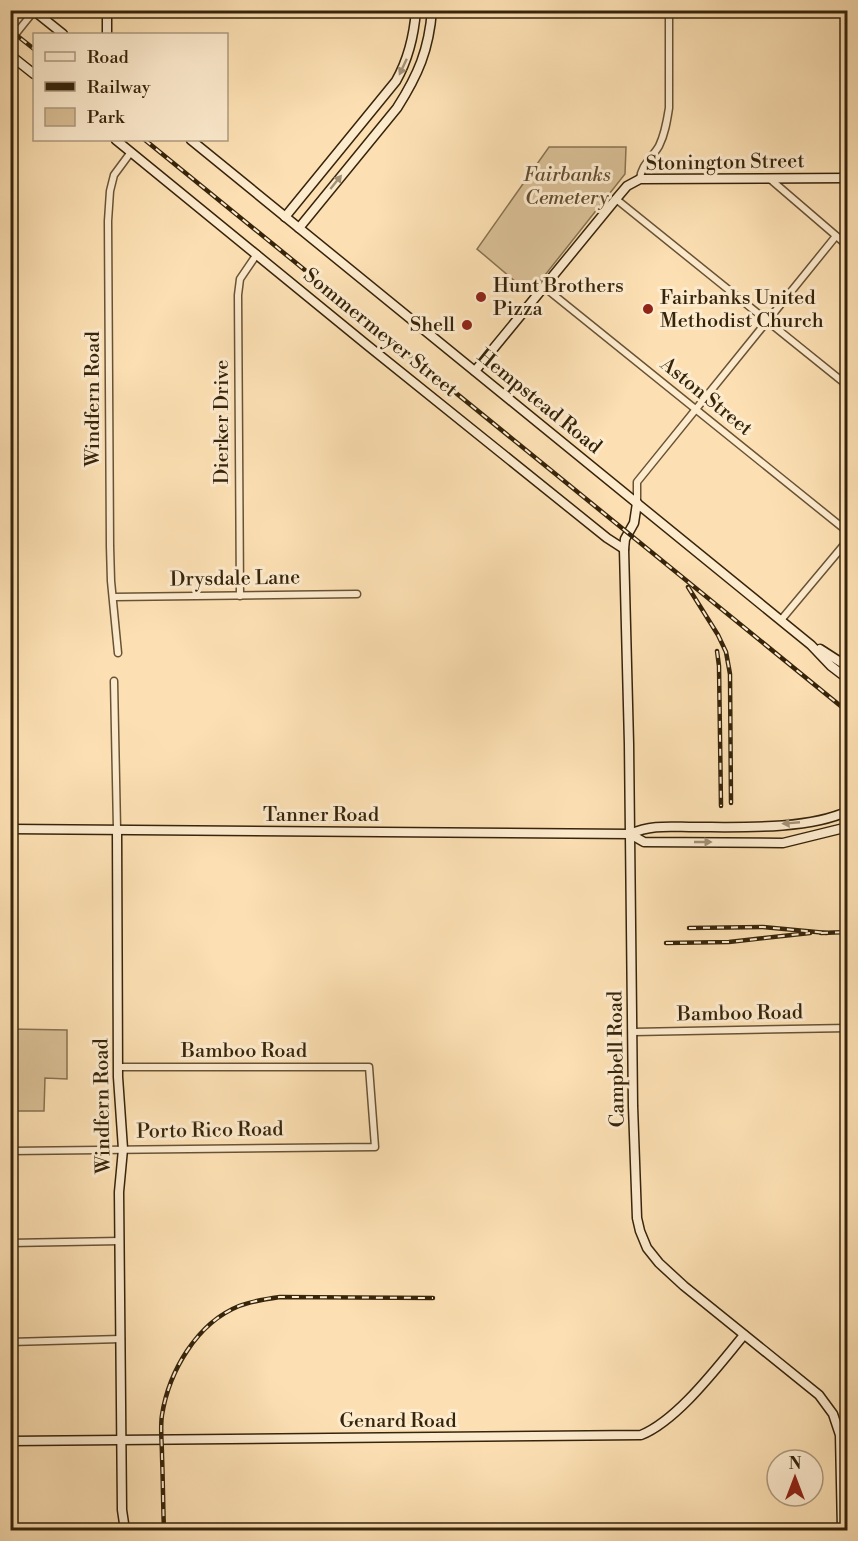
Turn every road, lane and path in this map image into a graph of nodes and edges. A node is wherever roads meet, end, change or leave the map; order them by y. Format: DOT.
graph roads {
  1 [pos="107,10"];
  2 [pos="416,10"];
  3 [pos="432,10"];
  4 [pos="669,10"];
  5 [pos="33,11"];
  6 [pos="415,29"];
  7 [pos="430,31"];
  8 [pos="62,33"];
  9 [pos="107,33"];
  10 [pos="10,41"];
  11 [pos="10,55"];
  12 [pos="33,73"];
  13 [pos="373,111"];
  14 [pos="387,120"];
  15 [pos="117,141"];
  16 [pos="192,141"];
  17 [pos="131,152"];
  18 [pos="848,178"];
  19 [pos="640,179"];
  20 [pos="770,179"];
  21 [pos="616,199"];
  22 [pos="285,217"];
  23 [pos="299,228"];
  24 [pos="836,236"];
  25 [pos="848,246"];
  26 [pos="257,254"];
  27 [pos="544,287"];
  28 [pos="768,322"];
  29 [pos="475,371"];
  30 [pos="848,386"];
  31 [pos="696,410"];
  32 [pos="637,503"];
  33 [pos="848,532"];
  34 [pos="848,540"];
  35 [pos="624,549"];
  36 [pos="357,594"];
  37 [pos="240,596"];
  38 [pos="114,597"];
  39 [pos="781,620"];
  40 [pos="811,645"];
  41 [pos="118,653"];
  42 [pos="848,667"];
  43 [pos="848,679"];
  44 [pos="114,681"];
  45 [pos="848,811"];
  46 [pos="738,827"];
  47 [pos="848,827"];
  48 [pos="10,829"];
  49 [pos="117,829"];
  50 [pos="630,834"];
  51 [pos="738,843"];
  52 [pos="848,1028"];
  53 [pos="633,1032"];
  54 [pos="119,1067"];
  55 [pos="375,1147"];
  56 [pos="123,1149"];
  57 [pos="10,1151"];
  58 [pos="120,1241"];
  59 [pos="10,1243"];
  60 [pos="744,1335"];
  61 [pos="121,1339"];
  62 [pos="10,1342"];
  63 [pos="122,1439"];
  64 [pos="10,1441"];
  65 [pos="125,1530"];
  66 [pos="842,1530"];
  1 -- 9 [label="street"];
  2 -- 6 [label="street"];
  3 -- 7 [label="street"];
  4 -- 19 [label="street"];
  5 -- 8 [label="street"];
  5 -- 10 [label="street"];
  6 -- 7 [label="street"];
  6 -- 13 [label="street, one-way"];
  7 -- 14 [label="street"];
  11 -- 12 [label="street"];
  13 -- 14 [label="street"];
  13 -- 22 [label="street"];
  23 -- 14 [label="street, one-way"];
  15 -- 17 [label="street, Sommermeyer Street"];
  16 -- 22 [label="street, Hempstead Road"];
  17 -- 26 [label="street, Sommermeyer Street"];
  17 -- 38 [label="street, Windfern Road"];
  18 -- 20 [label="street, Stonington Street"];
  19 -- 20 [label="street, Stonington Street"];
  19 -- 21 [label="street, Stonington Street"];
  20 -- 24 [label="street"];
  21 -- 27 [label="street, Stonington Street"];
  21 -- 28 [label="street"];
  22 -- 23 [label="street, Hempstead Road"];
  23 -- 29 [label="street, Hempstead Road"];
  24 -- 25 [label="street"];
  24 -- 28 [label="street"];
  26 -- 35 [label="street, Sommermeyer Street"];
  26 -- 37 [label="street, Dierker Drive"];
  27 -- 29 [label="street, Stonington Street"];
  27 -- 31 [label="street, Aston Street"];
  28 -- 30 [label="street"];
  28 -- 31 [label="street"];
  29 -- 32 [label="street, Hempstead Road"];
  31 -- 32 [label="street"];
  31 -- 33 [label="street, Aston Street"];
  32 -- 35 [label="street, Campbell Road"];
  32 -- 39 [label="street, Hempstead Road"];
  34 -- 39 [label="street"];
  35 -- 50 [label="street, Campbell Road"];
  36 -- 37 [label="street, Drysdale Lane"];
  37 -- 38 [label="street, Drysdale Lane"];
  38 -- 41 [label="street, Windfern Road"];
  39 -- 40 [label="street, Hempstead Road"];
  40 -- 42 [label="street, Hempstead Road"];
  40 -- 43 [label="street, Hempstead Road"];
  44 -- 49 [label="street, Windfern Road"];
  45 -- 46 [label="street, one-way"];
  46 -- 50 [label="street"];
  46 -- 51 [label="street"];
  47 -- 51 [label="street"];
  48 -- 49 [label="street, Tanner Road"];
  49 -- 50 [label="street, Tanner Road"];
  49 -- 54 [label="street, Windfern Road"];
  50 -- 51 [label="street, one-way"];
  50 -- 53 [label="street, Campbell Road"];
  52 -- 53 [label="street, Bamboo Road"];
  53 -- 60 [label="street, Campbell Road"];
  54 -- 55 [label="street, Bamboo Road"];
  54 -- 56 [label="street, Windfern Road"];
  55 -- 56 [label="street, Porto Rico Road"];
  56 -- 57 [label="street, Porto Rico Road"];
  56 -- 58 [label="street, Windfern Road"];
  58 -- 59 [label="street"];
  58 -- 61 [label="street, Windfern Road"];
  60 -- 63 [label="street, Genard Road"];
  60 -- 66 [label="street, Campbell Road"];
  61 -- 62 [label="street"];
  61 -- 63 [label="street, Windfern Road"];
  63 -- 64 [label="street, Genard Road"];
  63 -- 65 [label="street, Windfern Road"];
}
